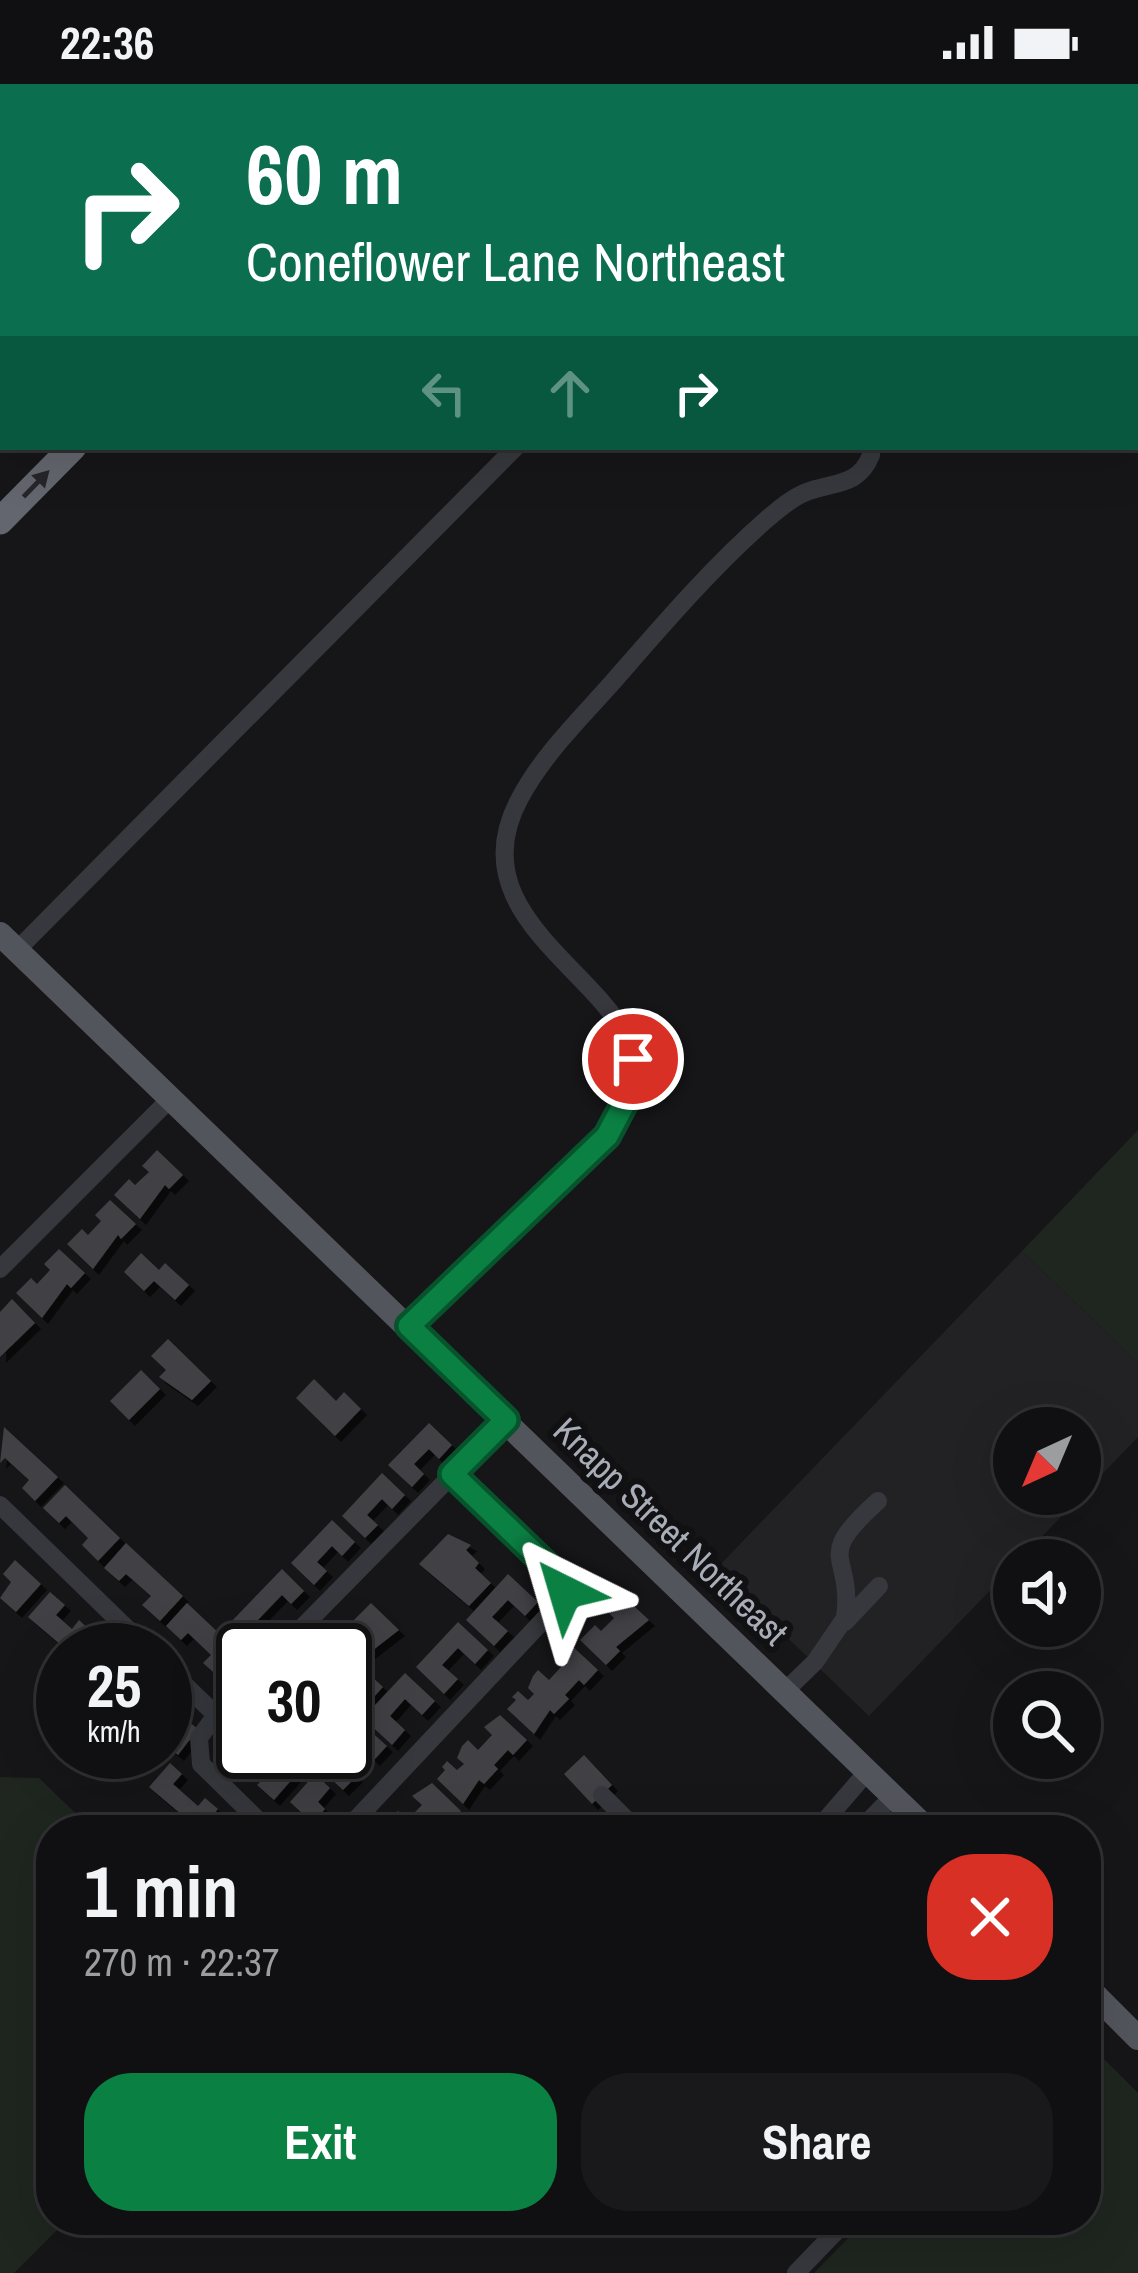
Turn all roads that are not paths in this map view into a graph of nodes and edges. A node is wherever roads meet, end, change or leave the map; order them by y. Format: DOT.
graph roads {
  1 [pos="70,450"];
  2 [pos="513,450"];
  3 [pos="871,455"];
  4 [pos="0,521"];
  5 [pos="8,942"];
  6 [pos="172,1097"];
  7 [pos="0,1269"];
  8 [pos="409,1326"];
  9 [pos="506,1420"];
  10 [pos="452,1474"];
  11 [pos="878,1501"];
  12 [pos="0,1505"];
  13 [pos="16,1520"];
  14 [pos="0,1536"];
  15 [pos="879,1586"];
  16 [pos="121,1623"];
  17 [pos="306,1623"];
  18 [pos="840,1627"];
  19 [pos="192,1692"];
  20 [pos="784,1692"];
  21 [pos="216,1715"];
  22 [pos="867,1772"];
  23 [pos="216,1776"];
  24 [pos="218,1779"];
  25 [pos="602,1795"];
  26 [pos="893,1796"];
  27 [pos="253,1815"];
  28 [pos="360,1815"];
  29 [pos="622,1815"];
  30 [pos="830,1815"];
  31 [pos="875,1815"];
  32 [pos="913,1815"];
  33 [pos="1101,2001"];
  34 [pos="1138,2038"];
  35 [pos="833,2235"];
  36 [pos="796,2273"];
  4 -- 1 [label="highway, one-way"];
  2 -- 5 [label="street"];
  3 -- 8 [label="street"];
  5 -- 6 [label="main road, Knapp Street Northeast"];
  6 -- 7 [label="street"];
  6 -- 8 [label="main road, Knapp Street Northeast"];
  8 -- 9 [label="main road, Knapp Street Northeast"];
  9 -- 10 [label="street"];
  9 -- 20 [label="main road, Knapp Street Northeast"];
  10 -- 17 [label="street"];
  10 -- 28 [label="street"];
  11 -- 18 [label="street"];
  12 -- 13 [label="street"];
  13 -- 14 [label="street"];
  13 -- 16 [label="street"];
  15 -- 18 [label="street"];
  18 -- 20 [label="street"];
  19 -- 21 [label="street"];
  20 -- 22 [label="main road, Knapp Street Northeast"];
  21 -- 23 [label="street"];
  22 -- 26 [label="main road, Knapp Street Northeast"];
  22 -- 30 [label="street"];
  24 -- 27 [label="street"];
  25 -- 29 [label="street"];
  26 -- 31 [label="street"];
  26 -- 32 [label="main road, Knapp Street Northeast"];
  33 -- 34 [label="main road"];
  35 -- 36 [label="street"];
}
